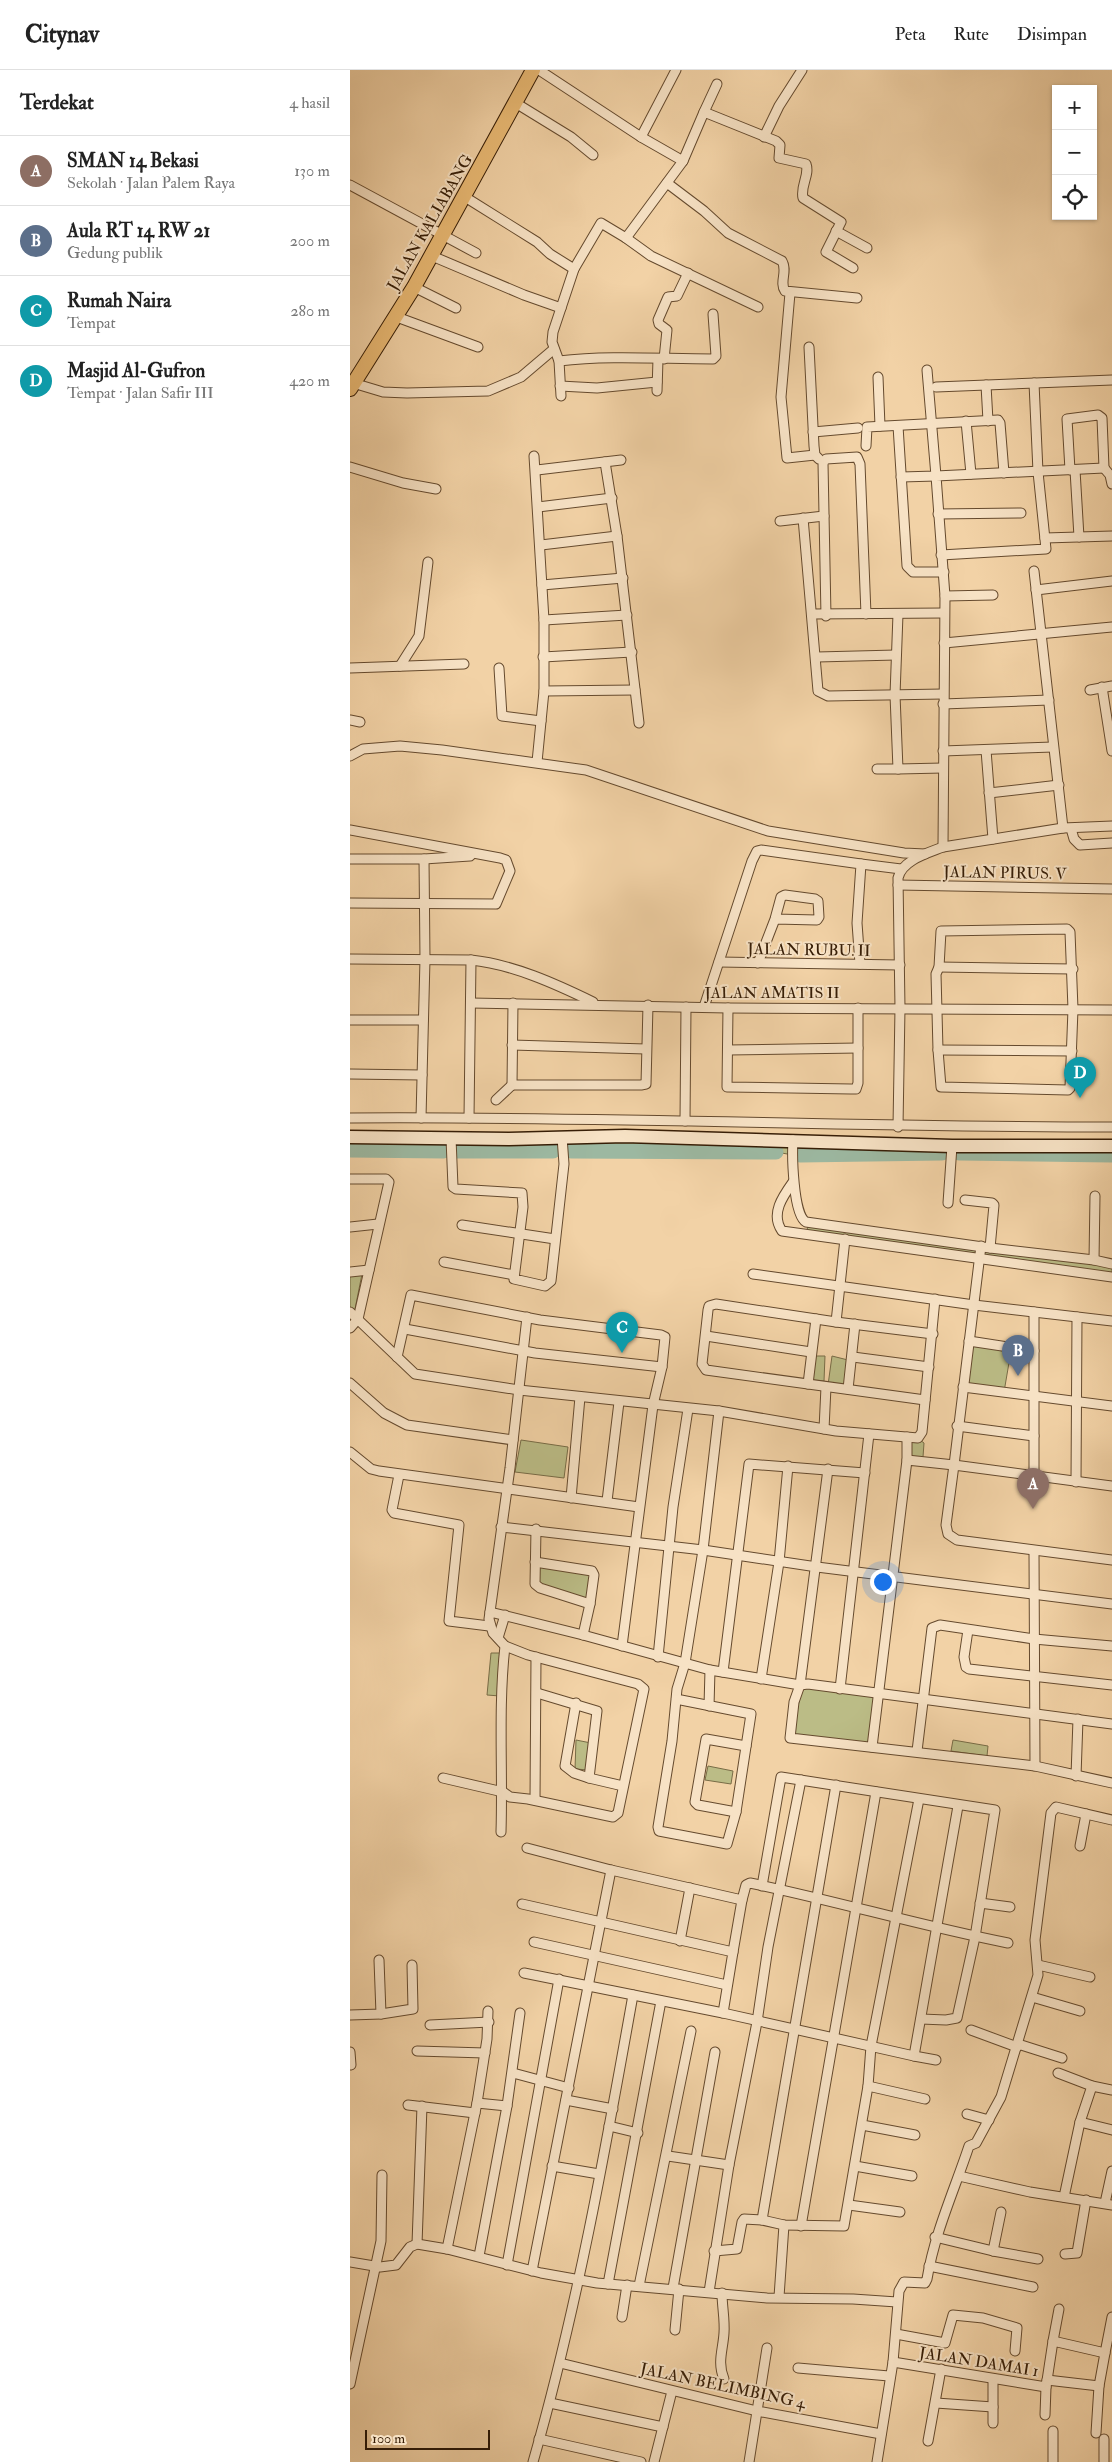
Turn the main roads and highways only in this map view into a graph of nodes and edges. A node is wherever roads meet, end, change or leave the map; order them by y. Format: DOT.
graph roads {
  1 [pos="533,70"];
  2 [pos="352,386"];
  1 -- 2 [label="main road, JALAN KALIABANG"];
}
